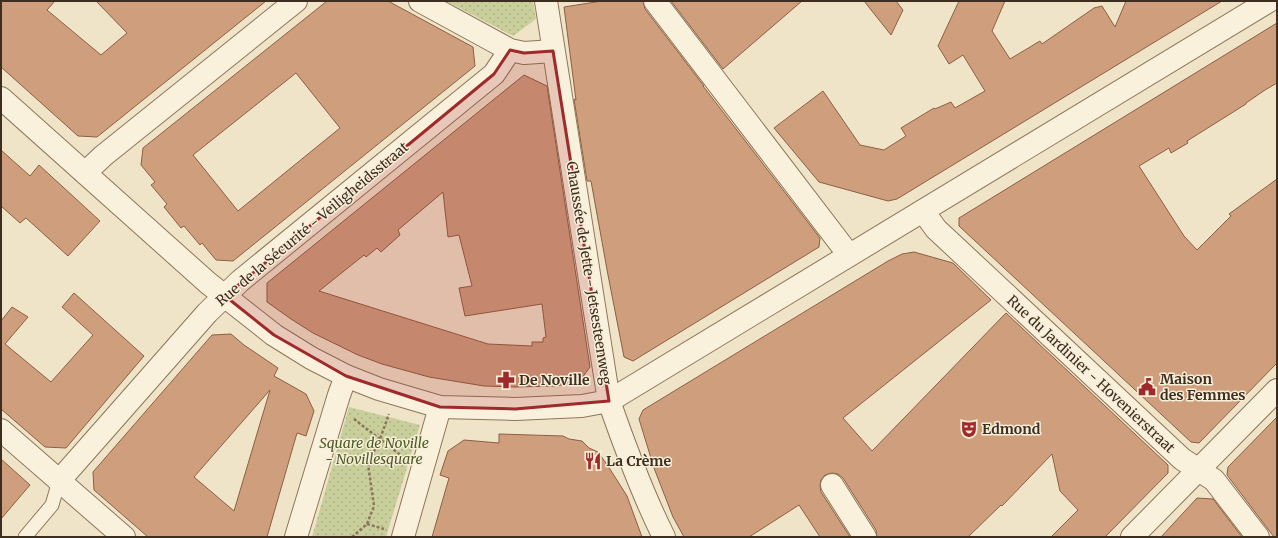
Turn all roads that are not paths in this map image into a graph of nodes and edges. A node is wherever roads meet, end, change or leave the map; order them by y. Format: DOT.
graph roads {
  1 [pos="296,1"];
  2 [pos="420,1"];
  3 [pos="546,1"];
  4 [pos="655,1"];
  5 [pos="1269,1"];
  6 [pos="510,50"];
  7 [pos="553,51"];
  8 [pos="1,98"];
  9 [pos="85,173"];
  10 [pos="923,211"];
  11 [pos="849,255"];
  12 [pos="225,296"];
  13 [pos="346,376"];
  14 [pos="1277,390"];
  15 [pos="609,401"];
  16 [pos="440,407"];
  17 [pos="1,430"];
  18 [pos="1199,470"];
  19 [pos="59,481"];
  20 [pos="832,484"];
  21 [pos="396,534"];
  22 [pos="25,537"];
  23 [pos="124,537"];
  24 [pos="296,537"];
  25 [pos="664,537"];
  26 [pos="865,537"];
  27 [pos="1132,537"];
  28 [pos="1258,537"];
  1 -- 9 [label="street"];
  2 -- 6 [label="street"];
  3 -- 7 [label="street, Chaussée de Jette - Jetsesteenweg"];
  4 -- 11 [label="street"];
  5 -- 10 [label="street"];
  6 -- 7 [label="street"];
  6 -- 12 [label="street, Rue de la Sécurité - Veiligheidsstraat"];
  7 -- 15 [label="street, Chaussée de Jette - Jetsesteenweg"];
  8 -- 9 [label="street"];
  9 -- 12 [label="street"];
  10 -- 11 [label="street"];
  10 -- 18 [label="street, Rue du Jardinier - Hovenierstraat"];
  11 -- 15 [label="street"];
  12 -- 13 [label="street"];
  12 -- 19 [label="street, Rue de la Sécurité - Veiligheidsstraat"];
  13 -- 16 [label="street"];
  13 -- 24 [label="street"];
  14 -- 18 [label="street"];
  15 -- 16 [label="street"];
  15 -- 25 [label="street, Chaussée de Jette - Jetsesteenweg"];
  16 -- 21 [label="street"];
  17 -- 19 [label="street"];
  18 -- 27 [label="street"];
  18 -- 28 [label="street, Rue du Jardinier - Hovenierstraat"];
  19 -- 22 [label="lane"];
  19 -- 23 [label="street"];
  20 -- 26 [label="street"];
}
